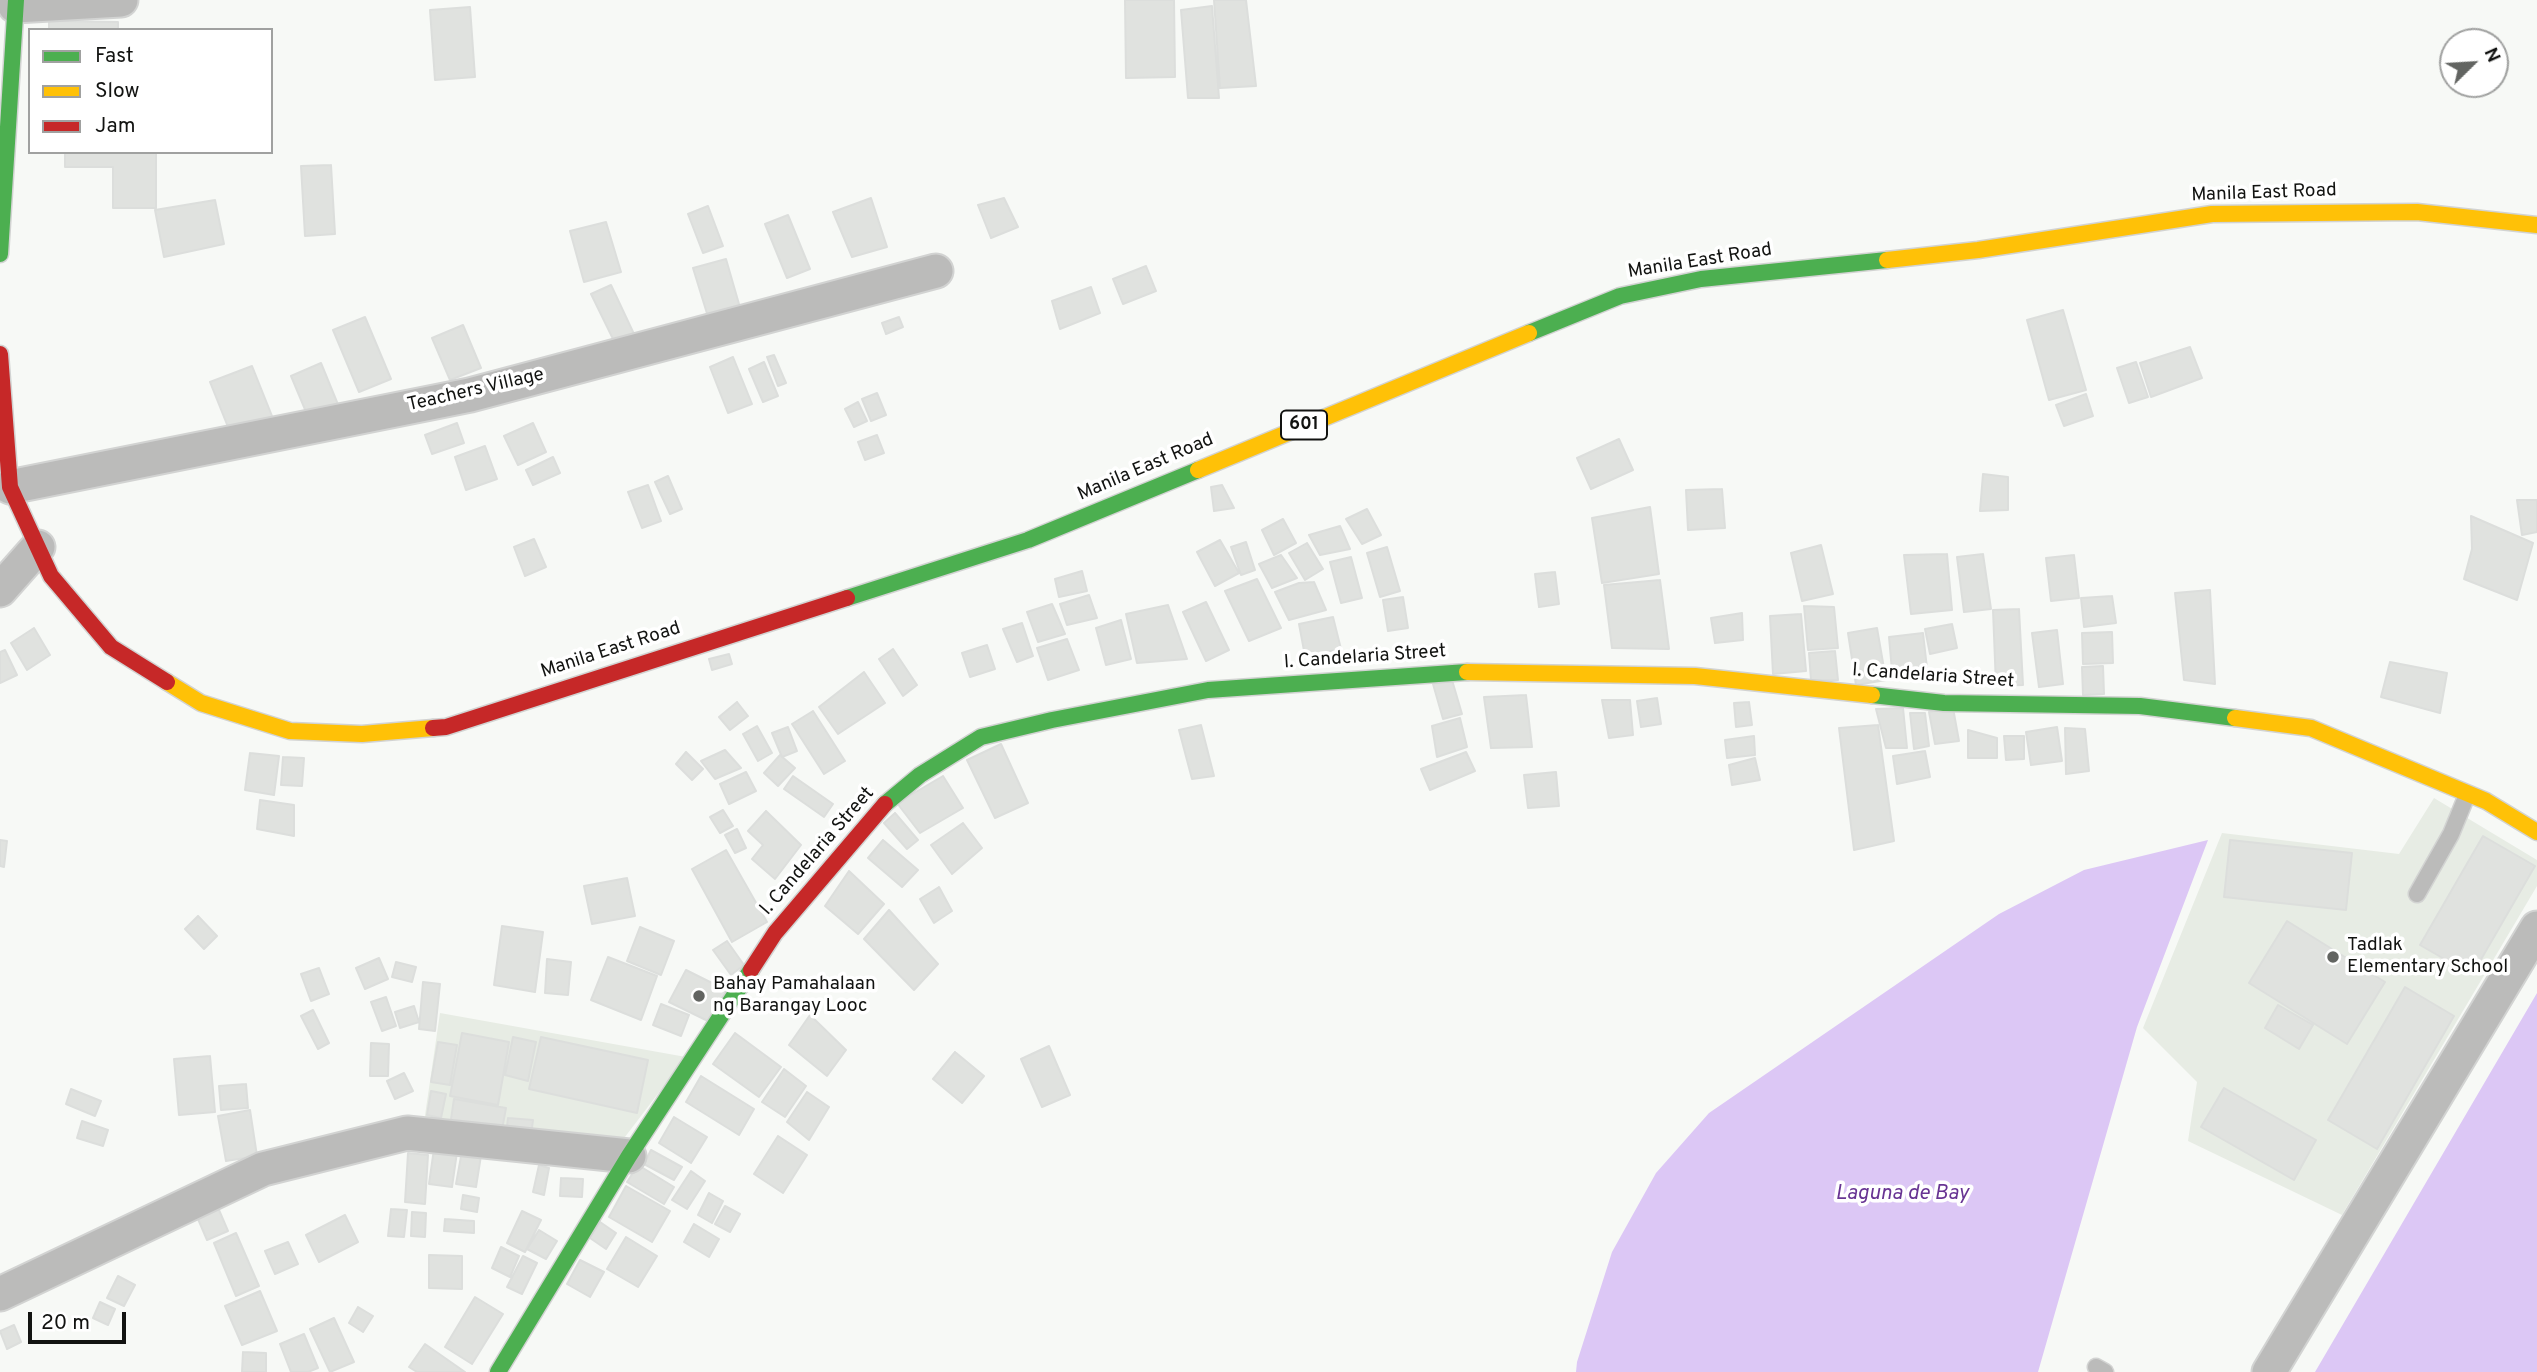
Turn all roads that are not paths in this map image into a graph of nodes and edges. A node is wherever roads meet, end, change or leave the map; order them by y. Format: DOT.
graph roads {
  1 [pos="121,0"];
  2 [pos="15,3"];
  3 [pos="2537,225"];
  4 [pos="0,254"];
  5 [pos="936,271"];
  6 [pos="0,354"];
  7 [pos="2,424"];
  8 [pos="10,487"];
  9 [pos="38,547"];
  10 [pos="0,590"];
  11 [pos="2468,795"];
  12 [pos="2537,832"];
  13 [pos="2417,894"];
  14 [pos="2537,928"];
  15 [pos="629,1156"];
  16 [pos="0,1294"];
  17 [pos="499,1372"];
  18 [pos="2269,1372"];
  1 -- 2 [label="street"];
  2 -- 4 [label="main road"];
  3 -- 9 [label="main road, Manila East Road / 601"];
  5 -- 8 [label="street, Teachers Village"];
  6 -- 7 [label="main road, Manila East Road / 601"];
  7 -- 8 [label="main road, Manila East Road / 601"];
  8 -- 9 [label="main road, Manila East Road / 601"];
  9 -- 10 [label="street"];
  11 -- 12 [label="main road, I. Candelaria Street"];
  11 -- 13 [label="lane"];
  11 -- 15 [label="main road, I. Candelaria Street"];
  14 -- 18 [label="street"];
  15 -- 16 [label="street"];
  15 -- 17 [label="main road, I. Candelaria Street"];
}
